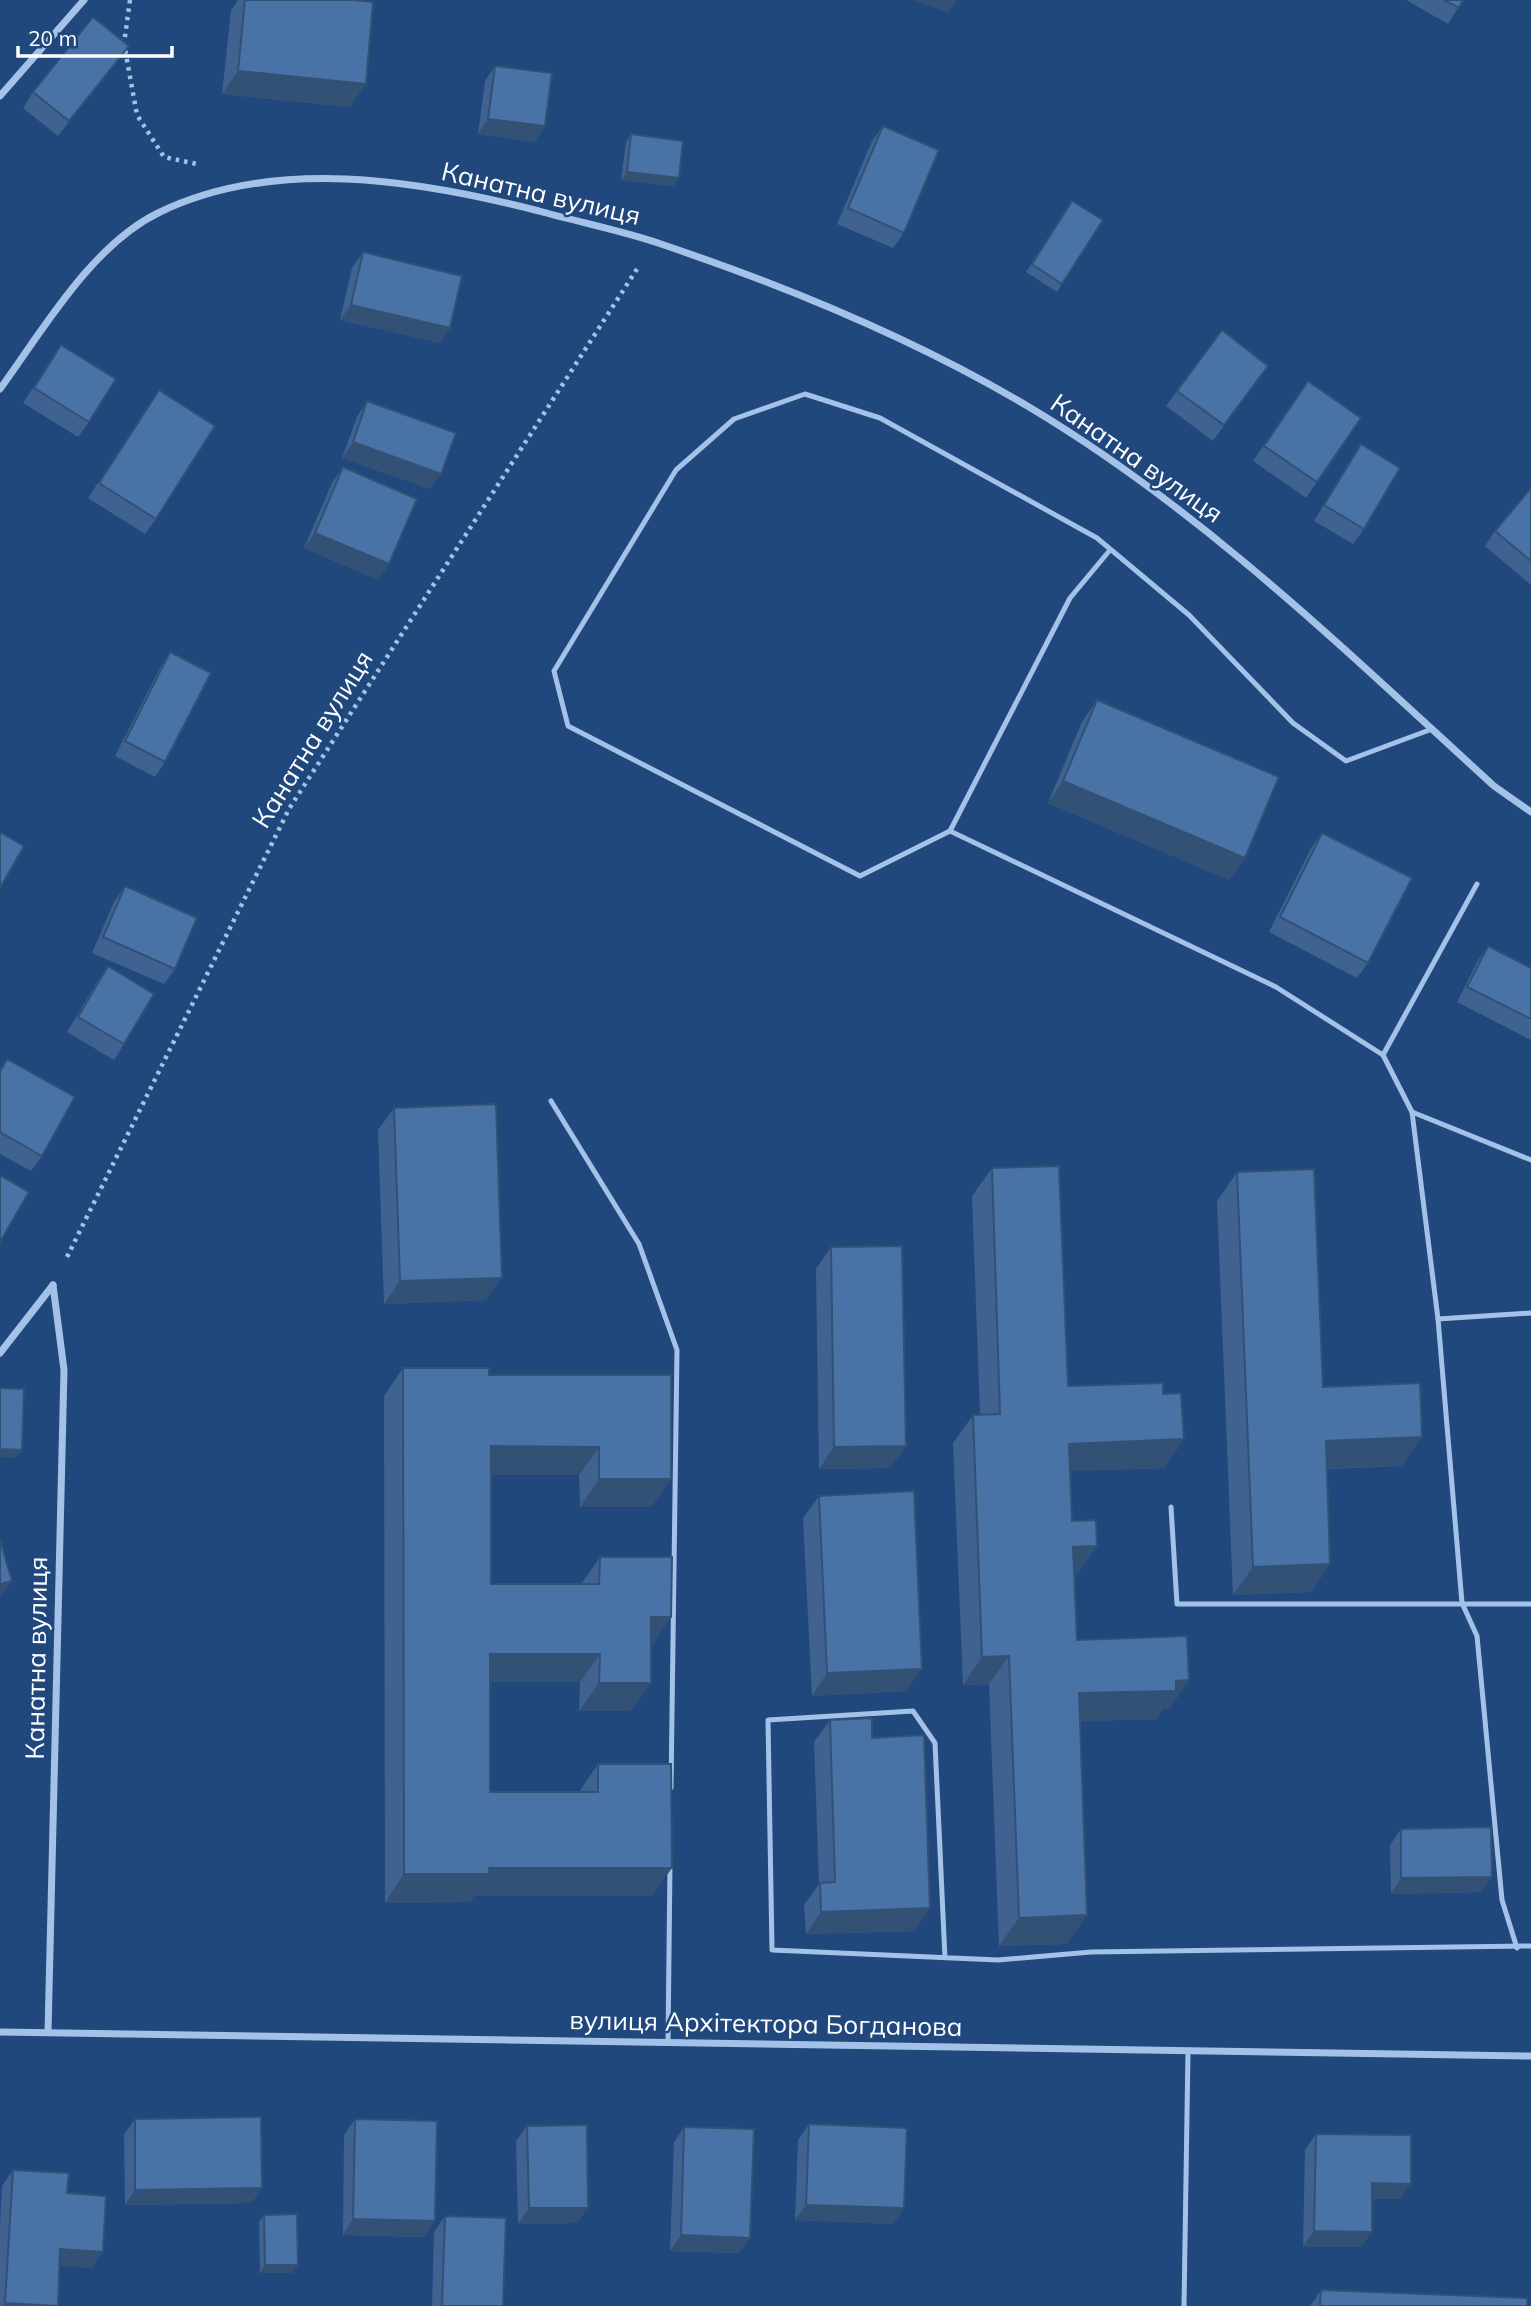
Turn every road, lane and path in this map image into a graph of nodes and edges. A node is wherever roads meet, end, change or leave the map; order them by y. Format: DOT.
graph roads {
  1 [pos="84,0"];
  2 [pos="130,0"];
  3 [pos="0,96"];
  4 [pos="203,165"];
  5 [pos="654,241"];
  6 [pos="0,389"];
  7 [pos="1110,550"];
  8 [pos="1432,729"];
  9 [pos="1531,812"];
  10 [pos="950,831"];
  11 [pos="1477,884"];
  12 [pos="1383,1055"];
  13 [pos="551,1101"];
  14 [pos="1412,1112"];
  15 [pos="1531,1160"];
  16 [pos="53,1285"];
  17 [pos="1531,1313"];
  18 [pos="1438,1319"];
  19 [pos="0,1353"];
  20 [pos="1171,1507"];
  21 [pos="1462,1603"];
  22 [pos="1531,1604"];
  23 [pos="671,1793"];
  24 [pos="671,1849"];
  25 [pos="1531,1947"];
  26 [pos="1517,1948"];
  27 [pos="945,1958"];
  28 [pos="0,2032"];
  29 [pos="48,2032"];
  30 [pos="668,2043"];
  31 [pos="1188,2051"];
  32 [pos="1531,2056"];
  33 [pos="1184,2306"];
  1 -- 3 [label="street"];
  2 -- 4 [label="path"];
  5 -- 6 [label="street, Канатна вулиця"];
  5 -- 8 [label="street, Канатна вулиця"];
  5 -- 16 [label="path, Канатна вулиця"];
  7 -- 8 [label="lane"];
  7 -- 10 [label="lane"];
  7 -- 10 [label="lane"];
  8 -- 9 [label="street, Канатна вулиця"];
  10 -- 12 [label="lane"];
  11 -- 12 [label="lane"];
  12 -- 14 [label="lane"];
  13 -- 23 [label="lane"];
  14 -- 15 [label="lane"];
  14 -- 18 [label="lane"];
  16 -- 19 [label="street"];
  16 -- 29 [label="street, Канатна вулиця"];
  17 -- 18 [label="lane"];
  18 -- 21 [label="lane"];
  20 -- 21 [label="lane"];
  21 -- 22 [label="lane"];
  21 -- 26 [label="lane"];
  24 -- 30 [label="lane"];
  25 -- 26 [label="lane"];
  26 -- 27 [label="lane"];
  27 -- 27 [label="lane"];
  28 -- 29 [label="street, вулиця Архітектора Богданова"];
  29 -- 30 [label="street, вулиця Архітектора Богданова"];
  30 -- 31 [label="street, вулиця Архітектора Богданова"];
  31 -- 32 [label="street, вулиця Архітектора Богданова"];
  31 -- 33 [label="lane"];
}
